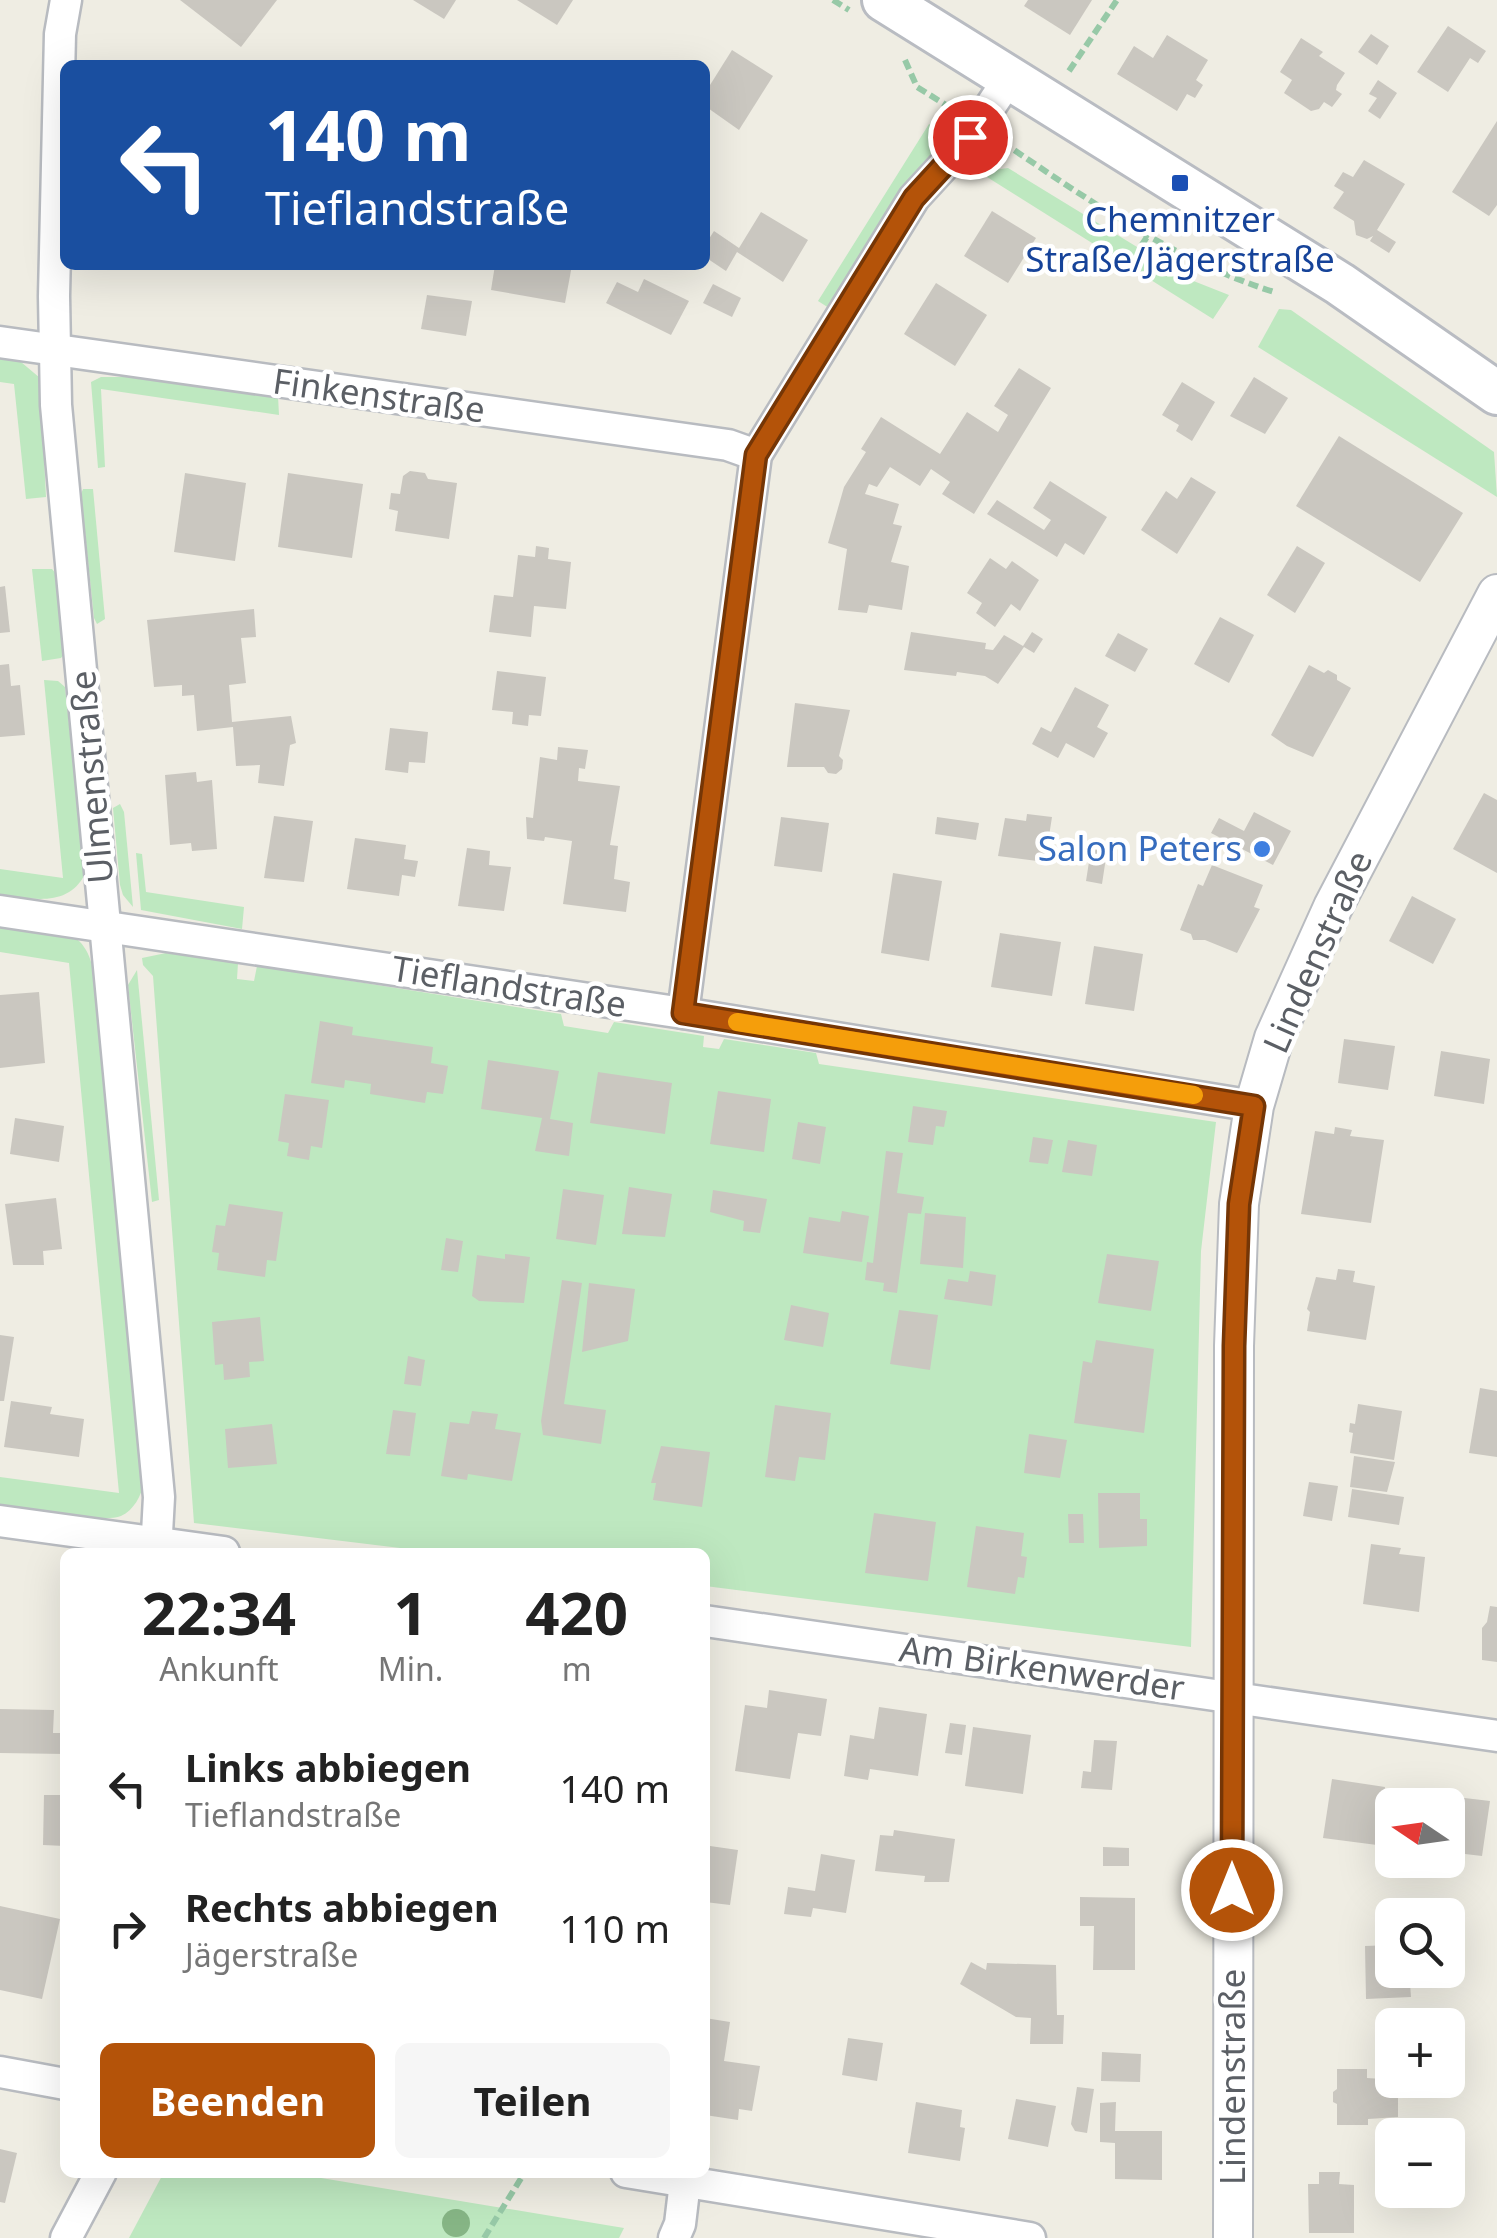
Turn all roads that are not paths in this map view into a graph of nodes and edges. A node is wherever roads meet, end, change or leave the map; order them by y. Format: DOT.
graph roads {
  1 [pos="66,0"];
  2 [pos="884,0"];
  3 [pos="1010,77"];
  4 [pos="0,342"];
  5 [pos="54,349"];
  6 [pos="1497,393"];
  7 [pos="756,455"];
  8 [pos="1497,594"];
  9 [pos="0,910"];
  10 [pos="106,927"];
  11 [pos="683,1013"];
  12 [pos="1254,1106"];
  13 [pos="0,1520"];
  14 [pos="156,1548"];
  15 [pos="710,1622"];
  16 [pos="1232,1696"];
  17 [pos="1497,1736"];
  18 [pos="0,2072"];
  19 [pos="60,2083"];
  20 [pos="98,2178"];
  21 [pos="661,2178"];
  22 [pos="684,2182"];
  23 [pos="66,2238"];
  24 [pos="674,2238"];
  25 [pos="1030,2238"];
  26 [pos="1233,2238"];
  1 -- 5 [label="street, Ulmenstraße"];
  2 -- 3 [label="main road"];
  3 -- 6 [label="main road"];
  3 -- 7 [label="street"];
  4 -- 5 [label="street, Finkenstraße"];
  5 -- 7 [label="street, Finkenstraße"];
  5 -- 10 [label="street, Ulmenstraße"];
  7 -- 11 [label="street"];
  8 -- 12 [label="street, Lindenstraße"];
  9 -- 10 [label="street, Tieflandstraße"];
  10 -- 11 [label="street, Tieflandstraße"];
  10 -- 14 [label="street, Ulmenstraße"];
  11 -- 12 [label="street, Tieflandstraße"];
  12 -- 16 [label="street, Lindenstraße"];
  13 -- 14 [label="street"];
  15 -- 16 [label="street, Am Birkenwerder"];
  16 -- 17 [label="street, Am Birkenwerder"];
  16 -- 26 [label="street, Lindenstraße"];
  18 -- 19 [label="street"];
  20 -- 23 [label="street"];
  21 -- 22 [label="street"];
  22 -- 24 [label="street"];
  22 -- 25 [label="street"];
}
